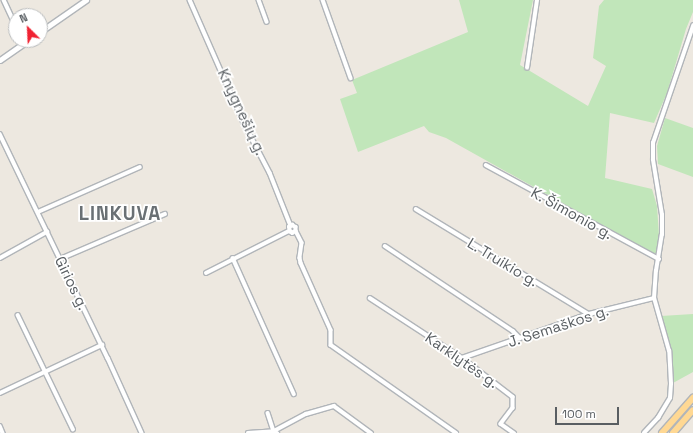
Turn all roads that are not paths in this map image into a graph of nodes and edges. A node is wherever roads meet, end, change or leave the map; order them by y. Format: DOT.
graph roads {
  1 [pos="86,0"];
  2 [pos="190,0"];
  3 [pos="259,0"];
  4 [pos="323,0"];
  5 [pos="537,0"];
  6 [pos="267,22"];
  7 [pos="48,26"];
  8 [pos="693,26"];
  9 [pos="15,48"];
  10 [pos="0,60"];
  11 [pos="526,68"];
  12 [pos="351,78"];
  13 [pos="0,134"];
  14 [pos="486,165"];
  15 [pos="140,167"];
  16 [pos="416,209"];
  17 [pos="38,212"];
  18 [pos="165,214"];
  19 [pos="291,226"];
  20 [pos="289,231"];
  21 [pos="296,231"];
  22 [pos="47,232"];
  23 [pos="385,246"];
  24 [pos="0,258"];
  25 [pos="233,258"];
  26 [pos="60,259"];
  27 [pos="659,259"];
  28 [pos="206,273"];
  29 [pos="370,298"];
  30 [pos="654,298"];
  31 [pos="589,314"];
  32 [pos="18,315"];
  33 [pos="520,338"];
  34 [pos="102,345"];
  35 [pos="462,358"];
  36 [pos="44,373"];
  37 [pos="0,393"];
  38 [pos="294,394"];
  39 [pos="693,398"];
  40 [pos="693,410"];
  41 [pos="268,413"];
  42 [pos="0,426"];
  43 [pos="73,430"];
  44 [pos="275,432"];
  45 [pos="3,433"];
  46 [pos="142,433"];
  47 [pos="248,433"];
  48 [pos="371,433"];
  49 [pos="456,433"];
  50 [pos="514,433"];
  51 [pos="644,433"];
  52 [pos="662,433"];
  53 [pos="673,433"];
  1 -- 7 [label="street"];
  2 -- 19 [label="street, Knygnešių g."];
  3 -- 6 [label="street"];
  4 -- 12 [label="street"];
  5 -- 11 [label="street"];
  8 -- 27 [label="street"];
  9 -- 10 [label="street"];
  13 -- 17 [label="street, Girios g."];
  14 -- 27 [label="street, K. Šimonio g."];
  15 -- 17 [label="street"];
  16 -- 31 [label="street, L. Truikio g."];
  17 -- 22 [label="street, Girios g."];
  18 -- 26 [label="street"];
  19 -- 20 [label="street"];
  19 -- 21 [label="street, Knygnešių g."];
  20 -- 21 [label="street"];
  20 -- 25 [label="street"];
  21 -- 49 [label="street"];
  22 -- 24 [label="street"];
  22 -- 26 [label="street, Girios g."];
  23 -- 33 [label="street"];
  25 -- 28 [label="street"];
  25 -- 38 [label="street"];
  26 -- 34 [label="street, Girios g."];
  27 -- 30 [label="street"];
  29 -- 35 [label="street, Karklytės g."];
  30 -- 31 [label="street, J. Semaškos g."];
  30 -- 51 [label="street"];
  31 -- 33 [label="street, J. Semaškos g."];
  32 -- 36 [label="street"];
  33 -- 35 [label="street, J. Semaškos g."];
  34 -- 36 [label="street"];
  34 -- 46 [label="street, Girios g."];
  35 -- 50 [label="street, Karklytės g."];
  36 -- 37 [label="street"];
  36 -- 43 [label="street"];
  39 -- 52 [label="highway"];
  40 -- 53 [label="highway"];
  41 -- 44 [label="street"];
  42 -- 45 [label="street"];
  44 -- 47 [label="street"];
  44 -- 48 [label="street"];
}
